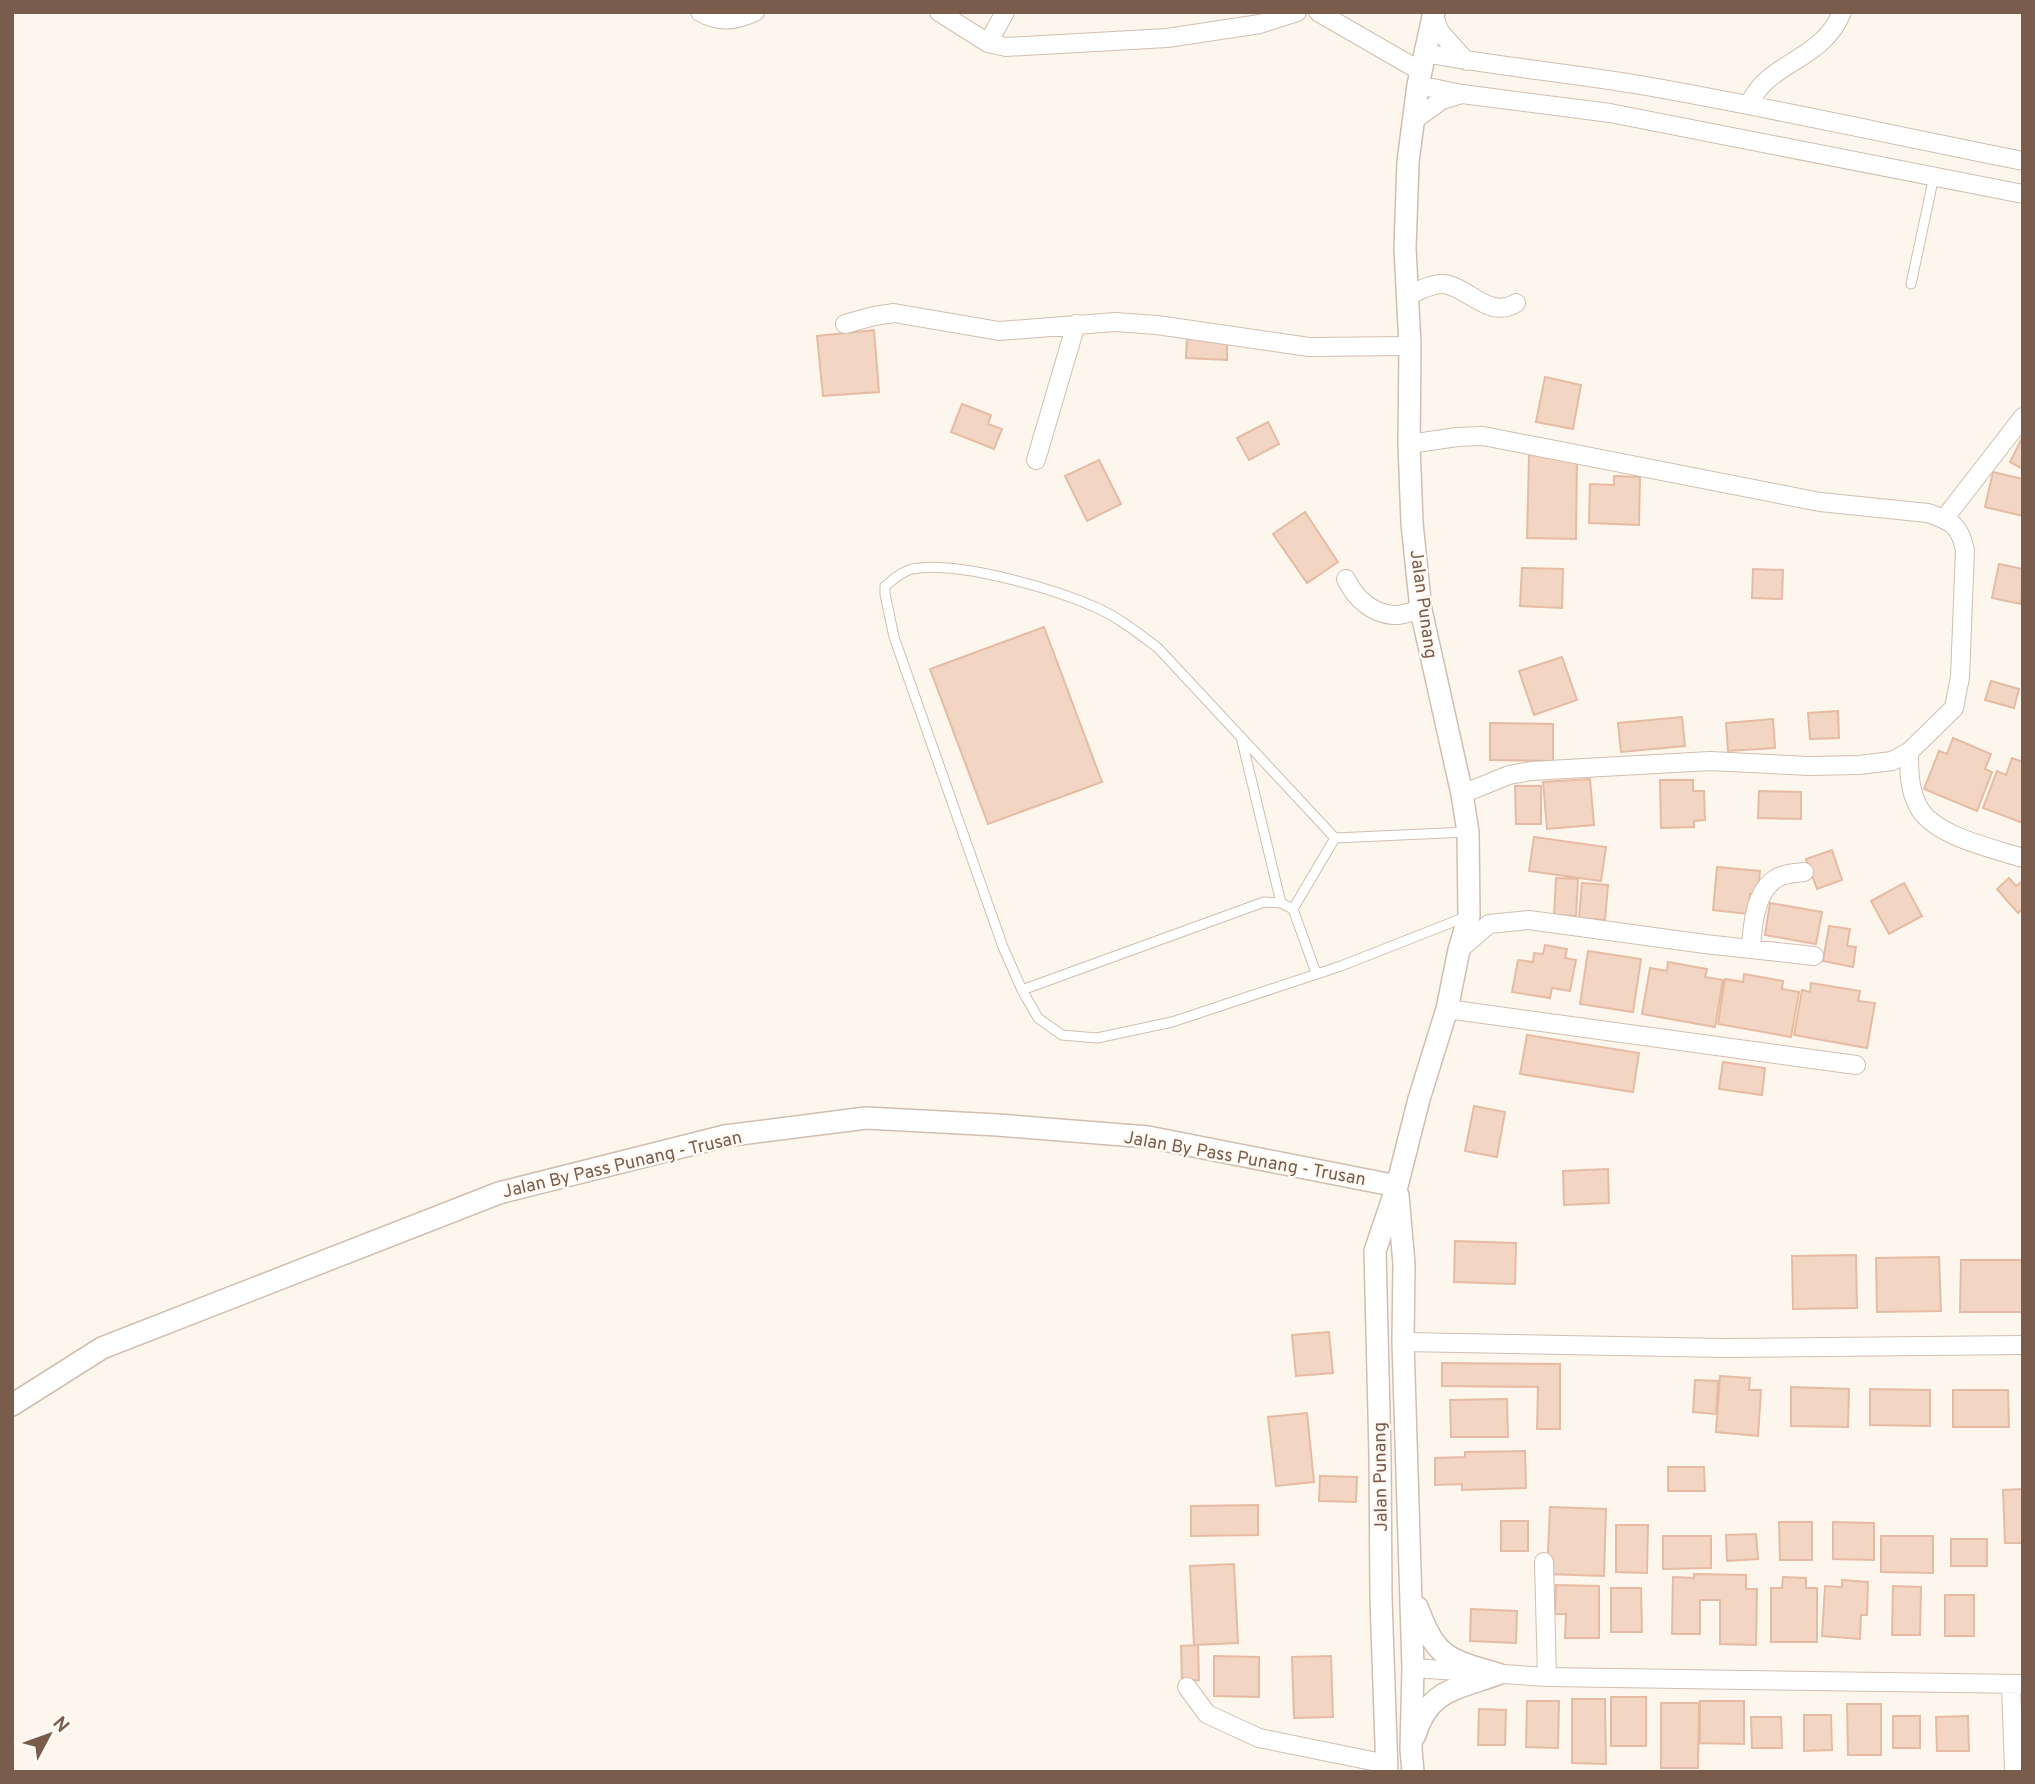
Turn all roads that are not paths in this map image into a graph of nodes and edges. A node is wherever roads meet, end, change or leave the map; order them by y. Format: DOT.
graph roads {
  1 [pos="700,12"];
  2 [pos="755,12"];
  3 [pos="939,12"];
  4 [pos="1005,12"];
  5 [pos="1297,12"];
  6 [pos="1318,12"];
  7 [pos="1842,12"];
  8 [pos="1433,13"];
  9 [pos="988,43"];
  10 [pos="1466,61"];
  11 [pos="1422,70"];
  12 [pos="1462,94"];
  13 [pos="1749,105"];
  14 [pos="1413,120"];
  15 [pos="2023,161"];
  16 [pos="1934,176"];
  17 [pos="2023,194"];
  18 [pos="1911,284"];
  19 [pos="1407,296"];
  20 [pos="1516,303"];
  21 [pos="845,324"];
  22 [pos="1076,324"];
  23 [pos="1410,346"];
  24 [pos="2023,417"];
  25 [pos="1409,444"];
  26 [pos="1036,460"];
  27 [pos="1944,519"];
  28 [pos="1346,579"];
  29 [pos="1421,610"];
  30 [pos="1242,739"];
  31 [pos="1909,752"];
  32 [pos="1462,794"];
  33 [pos="1468,832"];
  34 [pos="1335,838"];
  35 [pos="2023,858"];
  36 [pos="1804,872"];
  37 [pos="1281,903"];
  38 [pos="1293,909"];
  39 [pos="1469,915"];
  40 [pos="1751,949"];
  41 [pos="1459,950"];
  42 [pos="1814,956"];
  43 [pos="1316,973"];
  44 [pos="1022,990"];
  45 [pos="1447,1009"];
  46 [pos="1856,1065"];
  47 [pos="1397,1186"];
  48 [pos="1403,1342"];
  49 [pos="2023,1345"];
  50 [pos="12,1405"];
  51 [pos="1544,1562"];
  52 [pos="1410,1588"];
  53 [pos="1383,1667"];
  54 [pos="1413,1668"];
  55 [pos="1498,1674"];
  56 [pos="1547,1677"];
  57 [pos="2017,1684"];
  58 [pos="1187,1687"];
  59 [pos="1411,1749"];
  60 [pos="1387,1768"];
  61 [pos="2017,1770"];
  62 [pos="1413,1772"];
  1 -- 2 [label="street"];
  3 -- 9 [label="street"];
  4 -- 9 [label="street"];
  5 -- 9 [label="street"];
  6 -- 11 [label="street"];
  7 -- 13 [label="street"];
  8 -- 10 [label="street"];
  8 -- 11 [label="street, Jalan Punang"];
  10 -- 11 [label="street"];
  10 -- 13 [label="street"];
  11 -- 12 [label="street"];
  11 -- 14 [label="street, Jalan Punang"];
  12 -- 14 [label="street"];
  12 -- 16 [label="street"];
  13 -- 15 [label="street"];
  14 -- 19 [label="street, Jalan Punang"];
  16 -- 17 [label="street"];
  16 -- 18 [label="lane"];
  19 -- 20 [label="street"];
  19 -- 23 [label="street, Jalan Punang"];
  21 -- 22 [label="street"];
  22 -- 23 [label="street"];
  22 -- 26 [label="street"];
  23 -- 25 [label="street, Jalan Punang"];
  24 -- 27 [label="street"];
  25 -- 27 [label="street"];
  25 -- 29 [label="street, Jalan Punang"];
  27 -- 31 [label="street"];
  28 -- 29 [label="street"];
  29 -- 32 [label="street, Jalan Punang"];
  30 -- 34 [label="lane"];
  30 -- 37 [label="lane"];
  30 -- 44 [label="lane"];
  31 -- 32 [label="street"];
  31 -- 35 [label="street"];
  32 -- 33 [label="street, Jalan Punang"];
  33 -- 34 [label="lane"];
  33 -- 39 [label="street, Jalan Punang"];
  34 -- 38 [label="lane"];
  36 -- 40 [label="street"];
  37 -- 38 [label="lane"];
  37 -- 44 [label="lane"];
  38 -- 43 [label="lane"];
  39 -- 41 [label="street, Jalan Punang"];
  39 -- 43 [label="lane"];
  40 -- 41 [label="street"];
  40 -- 42 [label="street"];
  41 -- 45 [label="street, Jalan Punang"];
  43 -- 44 [label="lane"];
  45 -- 46 [label="street"];
  45 -- 47 [label="street, Jalan Punang"];
  47 -- 48 [label="street, Jalan Punang"];
  47 -- 50 [label="street, Jalan By Pass Punang - Trusan"];
  47 -- 53 [label="street, Jalan Punang"];
  48 -- 49 [label="street"];
  48 -- 52 [label="street, Jalan Punang"];
  51 -- 56 [label="street"];
  52 -- 54 [label="street, Jalan Punang"];
  52 -- 55 [label="street"];
  53 -- 54 [label="street"];
  53 -- 60 [label="street, Jalan Punang"];
  54 -- 55 [label="street"];
  54 -- 59 [label="street, Jalan Punang"];
  55 -- 56 [label="street"];
  55 -- 59 [label="street"];
  56 -- 57 [label="street"];
  57 -- 61 [label="street"];
  58 -- 60 [label="street"];
  59 -- 62 [label="street, Jalan Punang"];
}
